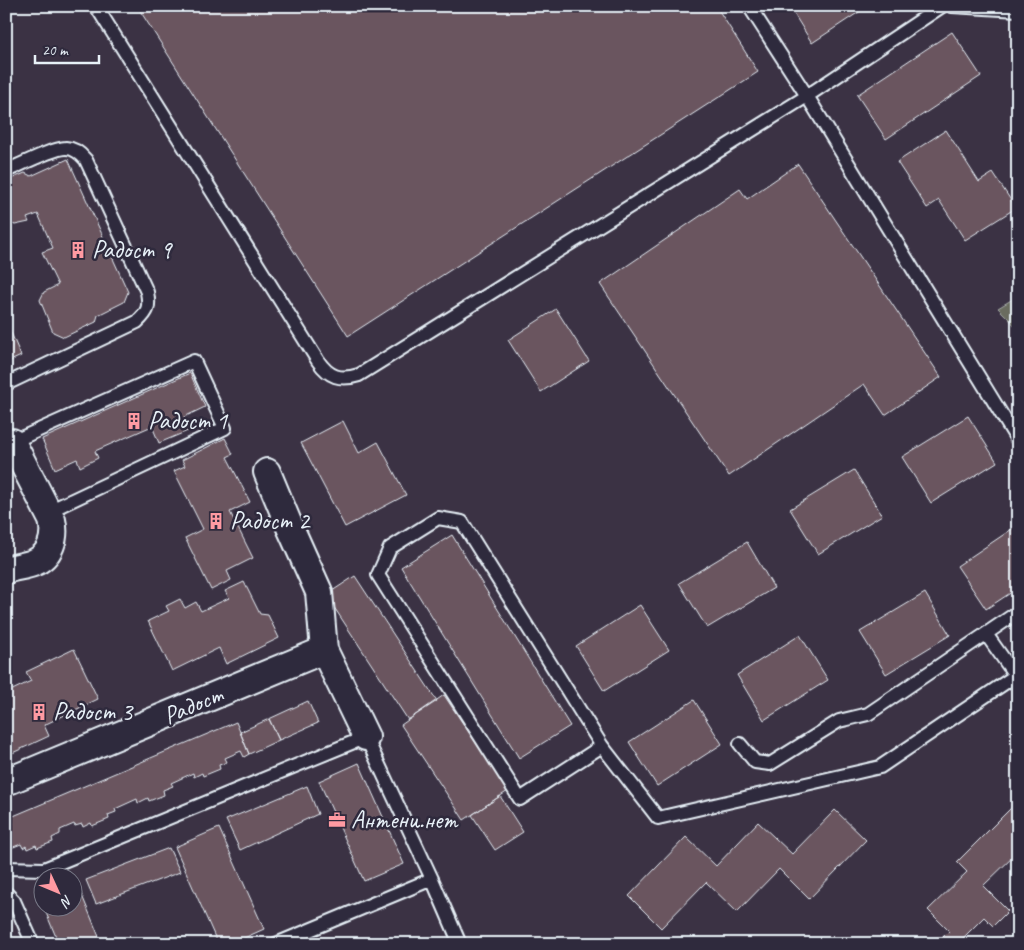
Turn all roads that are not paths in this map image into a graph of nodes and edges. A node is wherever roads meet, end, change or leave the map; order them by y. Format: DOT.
graph roads {
  1 [pos="96,6"];
  2 [pos="749,6"];
  3 [pos="942,6"];
  4 [pos="952,6"];
  5 [pos="1018,10"];
  6 [pos="807,96"];
  7 [pos="6,171"];
  8 [pos="6,384"];
  9 [pos="1018,441"];
  10 [pos="12,442"];
  11 [pos="267,472"];
  12 [pos="46,512"];
  13 [pos="6,570"];
  14 [pos="1018,612"];
  15 [pos="986,634"];
  16 [pos="324,650"];
  17 [pos="1016,674"];
  18 [pos="366,737"];
  19 [pos="740,744"];
  20 [pos="602,746"];
  21 [pos="6,782"];
  22 [pos="6,868"];
  23 [pos="432,879"];
  24 [pos="6,893"];
  25 [pos="33,944"];
  26 [pos="276,944"];
  27 [pos="460,944"];
  1 -- 6 [label="lane"];
  2 -- 6 [label="lane"];
  3 -- 6 [label="lane"];
  4 -- 5 [label="lane"];
  6 -- 9 [label="lane"];
  7 -- 8 [label="lane"];
  10 -- 12 [label="street"];
  10 -- 12 [label="lane"];
  11 -- 16 [label="street"];
  12 -- 13 [label="street"];
  14 -- 15 [label="lane"];
  15 -- 17 [label="lane"];
  15 -- 19 [label="lane"];
  16 -- 18 [label="street"];
  16 -- 21 [label="street, Радост"];
  17 -- 20 [label="lane"];
  18 -- 22 [label="lane"];
  18 -- 23 [label="lane"];
  20 -- 20 [label="lane"];
  23 -- 26 [label="lane"];
  23 -- 27 [label="lane"];
  24 -- 25 [label="lane"];
}
